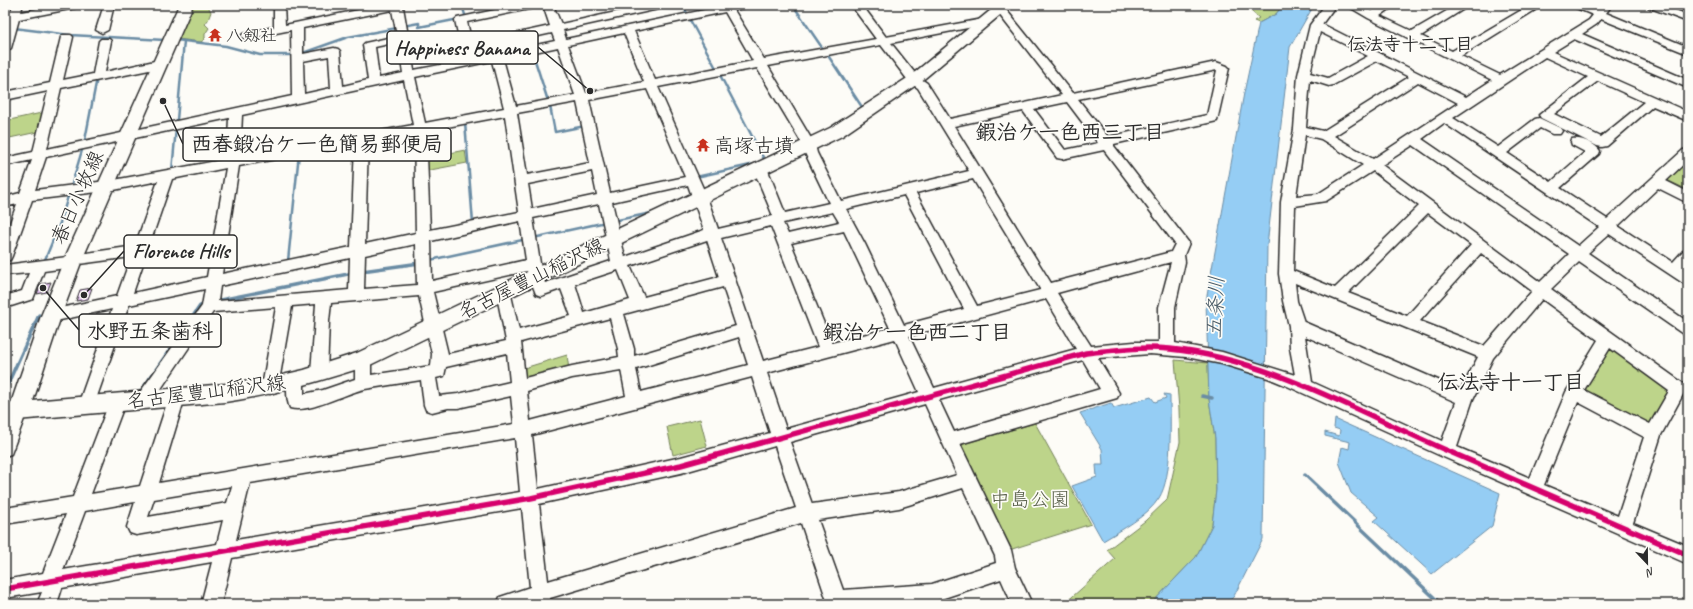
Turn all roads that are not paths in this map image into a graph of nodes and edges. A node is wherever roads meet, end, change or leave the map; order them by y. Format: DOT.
graph roads {
  1 [pos="74,5"];
  2 [pos="109,5"];
  3 [pos="186,5"];
  4 [pos="280,5"];
  5 [pos="398,5"];
  6 [pos="534,5"];
  7 [pos="548,5"];
  8 [pos="662,5"];
  9 [pos="688,5"];
  10 [pos="744,5"];
  11 [pos="856,5"];
  12 [pos="1331,5"];
  13 [pos="1351,5"];
  14 [pos="1390,5"];
  15 [pos="1465,5"];
  16 [pos="1538,5"];
  17 [pos="1578,5"];
  18 [pos="1652,5"];
  19 [pos="1003,7"];
  20 [pos="728,8"];
  21 [pos="16,10"];
  22 [pos="1603,10"];
  23 [pos="694,16"];
  24 [pos="1372,16"];
  25 [pos="1688,19"];
  26 [pos="983,22"];
  27 [pos="1316,25"];
  28 [pos="297,26"];
  29 [pos="556,28"];
  30 [pos="280,29"];
  31 [pos="628,30"];
  32 [pos="1573,34"];
  33 [pos="247,36"];
  34 [pos="1412,36"];
  35 [pos="67,37"];
  36 [pos="403,38"];
  37 [pos="884,41"];
  38 [pos="562,44"];
  39 [pos="5,48"];
  40 [pos="467,48"];
  41 [pos="1688,51"];
  42 [pos="1543,52"];
  43 [pos="1377,56"];
  44 [pos="1453,56"];
  45 [pos="497,58"];
  46 [pos="297,59"];
  47 [pos="471,63"];
  48 [pos="159,64"];
  49 [pos="761,64"];
  50 [pos="409,75"];
  51 [pos="1304,75"];
  52 [pos="1597,76"];
  53 [pos="98,77"];
  54 [pos="1418,77"];
  55 [pos="914,80"];
  56 [pos="1500,80"];
  57 [pos="374,82"];
  58 [pos="1688,84"];
  59 [pos="56,85"];
  60 [pos="652,85"];
  61 [pos="337,90"];
  62 [pos="5,96"];
  63 [pos="1070,97"];
  64 [pos="298,98"];
  65 [pos="582,98"];
  66 [pos="1652,101"];
  67 [pos="1466,102"];
  68 [pos="1026,107"];
  69 [pos="511,111"];
  70 [pos="236,112"];
  71 [pos="1443,117"];
  72 [pos="1688,117"];
  73 [pos="946,124"];
  74 [pos="420,128"];
  75 [pos="1300,129"];
  76 [pos="128,134"];
  77 [pos="1325,136"];
  78 [pos="1412,138"];
  79 [pos="362,139"];
  80 [pos="1107,144"];
  81 [pos="809,145"];
  82 [pos="1499,153"];
  83 [pos="1688,153"];
  84 [pos="40,154"];
  85 [pos="5,162"];
  86 [pos="234,163"];
  87 [pos="1373,165"];
  88 [pos="597,166"];
  89 [pos="760,168"];
  90 [pos="976,174"];
  91 [pos="167,175"];
  92 [pos="692,180"];
  93 [pos="521,181"];
  94 [pos="1657,182"];
  95 [pos="106,186"];
  96 [pos="1552,188"];
  97 [pos="908,190"];
  98 [pos="26,196"];
  99 [pos="700,197"];
  100 [pos="1688,198"];
  101 [pos="604,199"];
  102 [pos="5,202"];
  103 [pos="1288,202"];
  104 [pos="1428,205"];
  105 [pos="837,206"];
  106 [pos="526,215"];
  107 [pos="778,220"];
  108 [pos="847,225"];
  109 [pos="1609,226"];
  110 [pos="712,234"];
  111 [pos="423,237"];
  112 [pos="612,239"];
  113 [pos="783,240"];
  114 [pos="1480,245"];
  115 [pos="140,250"];
  116 [pos="358,251"];
  117 [pos="1578,254"];
  118 [pos="1177,255"];
  119 [pos="1688,255"];
  120 [pos="5,256"];
  121 [pos="73,261"];
  122 [pos="621,263"];
  123 [pos="39,266"];
  124 [pos="1674,269"];
  125 [pos="5,270"];
  126 [pos="534,270"];
  127 [pos="1286,274"];
  128 [pos="1688,279"];
  129 [pos="727,280"];
  130 [pos="213,281"];
  131 [pos="566,281"];
  132 [pos="425,289"];
  133 [pos="1541,290"];
  134 [pos="504,291"];
  135 [pos="1048,291"];
  136 [pos="1337,294"];
  137 [pos="356,296"];
  138 [pos="324,298"];
  139 [pos="122,300"];
  140 [pos="286,301"];
  141 [pos="5,302"];
  142 [pos="639,303"];
  143 [pos="209,307"];
  144 [pos="615,310"];
  145 [pos="973,312"];
  146 [pos="51,316"];
  147 [pos="579,319"];
  148 [pos="1409,323"];
  149 [pos="432,325"];
  150 [pos="1297,326"];
  151 [pos="744,330"];
  152 [pos="1688,330"];
  153 [pos="899,331"];
  154 [pos="1607,339"];
  155 [pos="514,342"];
  156 [pos="827,350"];
  157 [pos="1167,350"];
  158 [pos="1086,353"];
  159 [pos="1487,354"];
  160 [pos="363,359"];
  161 [pos="440,362"];
  162 [pos="627,364"];
  163 [pos="757,368"];
  164 [pos="319,374"];
  165 [pos="428,374"];
  166 [pos="296,380"];
  167 [pos="363,383"];
  168 [pos="1298,384"];
  169 [pos="270,386"];
  170 [pos="519,387"];
  171 [pos="1574,392"];
  172 [pos="1683,393"];
  173 [pos="929,396"];
  174 [pos="177,397"];
  175 [pos="1465,399"];
  176 [pos="144,400"];
  177 [pos="635,400"];
  178 [pos="117,402"];
  179 [pos="86,405"];
  180 [pos="12,411"];
  181 [pos="524,430"];
  182 [pos="1653,434"];
  183 [pos="780,437"];
  184 [pos="950,440"];
  185 [pos="5,449"];
  186 [pos="1447,451"];
  187 [pos="243,476"];
  188 [pos="968,479"];
  189 [pos="1534,489"];
  190 [pos="146,492"];
  191 [pos="530,498"];
  192 [pos="79,504"];
  193 [pos="234,510"];
  194 [pos="807,512"];
  195 [pos="5,516"];
  196 [pos="1623,527"];
  197 [pos="224,551"];
  198 [pos="1688,555"];
  199 [pos="1006,569"];
  200 [pos="52,581"];
  201 [pos="5,589"];
  202 [pos="541,598"];
  203 [pos="838,602"];
  204 [pos="47,604"];
  205 [pos="211,604"];
  206 [pos="507,604"];
  207 [pos="1022,604"];
  1 -- 21 [label="street"];
  2 -- 53 [label="street"];
  3 -- 48 [label="main road, 春日小牧線"];
  4 -- 30 [label="street"];
  5 -- 28 [label="street"];
  5 -- 36 [label="street"];
  6 -- 40 [label="street"];
  7 -- 29 [label="street"];
  8 -- 29 [label="street"];
  9 -- 23 [label="street"];
  10 -- 20 [label="street"];
  11 -- 37 [label="street"];
  12 -- 27 [label="street"];
  13 -- 24 [label="street"];
  14 -- 24 [label="street"];
  15 -- 34 [label="street"];
  16 -- 44 [label="street"];
  17 -- 22 [label="street"];
  18 -- 25 [label="street"];
  19 -- 26 [label="main road, 名古屋豊山稲沢線"];
  19 -- 63 [label="street"];
  20 -- 23 [label="street"];
  20 -- 49 [label="street"];
  21 -- 39 [label="street"];
  22 -- 32 [label="street"];
  22 -- 41 [label="street"];
  23 -- 31 [label="street"];
  24 -- 34 [label="street"];
  26 -- 37 [label="street"];
  26 -- 55 [label="main road, 名古屋豊山稲沢線"];
  27 -- 43 [label="street"];
  27 -- 51 [label="street"];
  28 -- 30 [label="street"];
  28 -- 46 [label="street"];
  29 -- 38 [label="street"];
  29 -- 40 [label="street"];
  30 -- 33 [label="street"];
  31 -- 38 [label="street"];
  31 -- 60 [label="street"];
  32 -- 42 [label="street"];
  32 -- 58 [label="street"];
  34 -- 44 [label="street"];
  35 -- 59 [label="street"];
  36 -- 50 [label="street"];
  36 -- 57 [label="street"];
  37 -- 49 [label="street"];
  37 -- 55 [label="street"];
  38 -- 45 [label="street"];
  38 -- 65 [label="street"];
  40 -- 47 [label="street"];
  42 -- 52 [label="street"];
  42 -- 56 [label="street"];
  43 -- 51 [label="street"];
  43 -- 54 [label="street"];
  44 -- 56 [label="street"];
  45 -- 47 [label="street"];
  45 -- 69 [label="street"];
  46 -- 61 [label="street"];
  46 -- 64 [label="street"];
  47 -- 50 [label="street"];
  48 -- 53 [label="street"];
  48 -- 76 [label="main road, 春日小牧線"];
  49 -- 60 [label="street"];
  49 -- 81 [label="street"];
  50 -- 57 [label="street"];
  50 -- 74 [label="street"];
  51 -- 75 [label="street"];
  52 -- 66 [label="street"];
  52 -- 66 [label="street"];
  53 -- 59 [label="street"];
  54 -- 67 [label="street"];
  54 -- 77 [label="street"];
  55 -- 73 [label="street"];
  55 -- 81 [label="main road, 名古屋豊山稲沢線"];
  56 -- 67 [label="street"];
  57 -- 61 [label="street"];
  59 -- 62 [label="street"];
  59 -- 84 [label="street"];
  60 -- 65 [label="street"];
  60 -- 92 [label="street"];
  61 -- 64 [label="street"];
  63 -- 68 [label="street"];
  63 -- 80 [label="street"];
  63 -- 80 [label="street"];
  64 -- 70 [label="street"];
  65 -- 69 [label="street"];
  65 -- 88 [label="street"];
  66 -- 72 [label="street"];
  67 -- 71 [label="street"];
  68 -- 73 [label="street"];
  68 -- 80 [label="street"];
  69 -- 74 [label="street"];
  69 -- 93 [label="street"];
  70 -- 76 [label="street"];
  70 -- 86 [label="street"];
  71 -- 78 [label="street"];
  71 -- 82 [label="street"];
  73 -- 90 [label="street"];
  74 -- 79 [label="street"];
  74 -- 111 [label="street"];
  75 -- 77 [label="street"];
  75 -- 103 [label="street"];
  76 -- 84 [label="street"];
  76 -- 95 [label="main road, 春日小牧線"];
  77 -- 87 [label="street"];
  78 -- 87 [label="street"];
  78 -- 117 [label="street"];
  79 -- 86 [label="street"];
  79 -- 116 [label="street"];
  80 -- 118 [label="street"];
  81 -- 89 [label="main road, 名古屋豊山稲沢線"];
  81 -- 105 [label="street"];
  82 -- 96 [label="street"];
  82 -- 96 [label="street"];
  83 -- 94 [label="street"];
  84 -- 85 [label="street"];
  84 -- 98 [label="street"];
  86 -- 91 [label="street"];
  86 -- 130 [label="street"];
  87 -- 103 [label="street"];
  87 -- 104 [label="street"];
  88 -- 93 [label="street"];
  88 -- 101 [label="street"];
  89 -- 99 [label="main road, 名古屋豊山稲沢線"];
  89 -- 107 [label="street"];
  90 -- 97 [label="street"];
  90 -- 135 [label="street"];
  91 -- 95 [label="street"];
  91 -- 115 [label="street"];
  92 -- 99 [label="street"];
  92 -- 101 [label="street"];
  93 -- 106 [label="street"];
  94 -- 100 [label="street"];
  94 -- 109 [label="street"];
  95 -- 98 [label="street"];
  95 -- 121 [label="main road, 春日小牧線"];
  96 -- 109 [label="street"];
  97 -- 105 [label="street"];
  97 -- 145 [label="street"];
  98 -- 102 [label="street"];
  98 -- 120 [label="street"];
  99 -- 110 [label="street"];
  99 -- 112 [label="main road, 名古屋豊山稲沢線"];
  101 -- 106 [label="street"];
  101 -- 112 [label="street"];
  103 -- 127 [label="street"];
  104 -- 114 [label="street"];
  104 -- 136 [label="street"];
  105 -- 107 [label="street"];
  105 -- 108 [label="street"];
  106 -- 111 [label="street"];
  106 -- 126 [label="street"];
  107 -- 110 [label="street"];
  107 -- 113 [label="street"];
  108 -- 113 [label="street"];
  108 -- 153 [label="street"];
  109 -- 117 [label="street"];
  109 -- 124 [label="street"];
  110 -- 122 [label="street"];
  110 -- 129 [label="street"];
  111 -- 116 [label="street"];
  111 -- 132 [label="street"];
  112 -- 122 [label="street"];
  112 -- 126 [label="main road, 名古屋豊山稲沢線"];
  113 -- 156 [label="street"];
  114 -- 133 [label="street"];
  114 -- 148 [label="street"];
  115 -- 121 [label="street"];
  115 -- 139 [label="street"];
  116 -- 130 [label="street"];
  116 -- 137 [label="street"];
  117 -- 133 [label="street"];
  117 -- 152 [label="street"];
  118 -- 135 [label="street"];
  118 -- 157 [label="street"];
  119 -- 124 [label="street"];
  121 -- 123 [label="street"];
  121 -- 146 [label="main road, 春日小牧線"];
  122 -- 131 [label="street"];
  122 -- 142 [label="street"];
  123 -- 125 [label="street"];
  123 -- 141 [label="street"];
  124 -- 128 [label="street"];
  126 -- 131 [label="street"];
  126 -- 132 [label="street"];
  126 -- 134 [label="main road, 名古屋豊山稲沢線"];
  127 -- 136 [label="street"];
  127 -- 150 [label="street"];
  129 -- 142 [label="street"];
  129 -- 151 [label="street"];
  130 -- 139 [label="street"];
  130 -- 143 [label="street"];
  131 -- 147 [label="street"];
  132 -- 137 [label="street"];
  132 -- 149 [label="street"];
  133 -- 154 [label="street"];
  133 -- 159 [label="street"];
  134 -- 149 [label="main road, 名古屋豊山稲沢線"];
  134 -- 155 [label="street"];
  135 -- 145 [label="street"];
  135 -- 158 [label="street"];
  136 -- 148 [label="street"];
  137 -- 138 [label="street"];
  138 -- 140 [label="street"];
  138 -- 164 [label="street"];
  139 -- 146 [label="street"];
  139 -- 179 [label="street"];
  140 -- 143 [label="street"];
  140 -- 169 [label="street"];
  142 -- 144 [label="street"];
  143 -- 176 [label="street"];
  144 -- 147 [label="street"];
  144 -- 162 [label="street"];
  145 -- 153 [label="street"];
  146 -- 180 [label="main road, 春日小牧線"];
  147 -- 155 [label="street"];
  148 -- 159 [label="street"];
  149 -- 160 [label="main road, 名古屋豊山稲沢線"];
  149 -- 161 [label="street"];
  150 -- 168 [label="street"];
  150 -- 175 [label="street"];
  151 -- 162 [label="street"];
  151 -- 163 [label="street"];
  153 -- 156 [label="street"];
  153 -- 173 [label="street"];
  154 -- 171 [label="street"];
  154 -- 172 [label="street"];
  155 -- 161 [label="street"];
  155 -- 170 [label="street"];
  156 -- 163 [label="street"];
  157 -- 158 [label="street"];
  157 -- 168 [label="street"];
  158 -- 173 [label="street"];
  158 -- 184 [label="street"];
  159 -- 175 [label="street"];
  160 -- 164 [label="main road, 名古屋豊山稲沢線"];
  160 -- 167 [label="street"];
  161 -- 165 [label="street"];
  162 -- 170 [label="street"];
  162 -- 177 [label="street"];
  163 -- 177 [label="street"];
  163 -- 183 [label="street"];
  164 -- 166 [label="main road, 名古屋豊山稲沢線"];
  165 -- 167 [label="street"];
  165 -- 170 [label="street"];
  166 -- 167 [label="street"];
  166 -- 169 [label="main road, 名古屋豊山稲沢線"];
  168 -- 186 [label="street"];
  169 -- 174 [label="main road, 名古屋豊山稲沢線"];
  170 -- 181 [label="street"];
  171 -- 182 [label="street"];
  171 -- 189 [label="street"];
  172 -- 182 [label="street"];
  173 -- 183 [label="street"];
  173 -- 184 [label="street"];
  174 -- 176 [label="main road, 名古屋豊山稲沢線"];
  174 -- 190 [label="street"];
  175 -- 186 [label="street"];
  176 -- 178 [label="main road, 名古屋豊山稲沢線"];
  177 -- 181 [label="street"];
  178 -- 179 [label="main road, 名古屋豊山稲沢線"];
  178 -- 192 [label="street"];
  179 -- 180 [label="main road, 名古屋豊山稲沢線"];
  180 -- 185 [label="street"];
  181 -- 187 [label="street"];
  181 -- 191 [label="street"];
  182 -- 196 [label="street"];
  183 -- 191 [label="street"];
  183 -- 194 [label="street"];
  184 -- 188 [label="street"];
  186 -- 189 [label="street"];
  187 -- 190 [label="street"];
  187 -- 193 [label="street"];
  188 -- 194 [label="street"];
  188 -- 199 [label="street"];
  189 -- 196 [label="street"];
  190 -- 192 [label="street"];
  190 -- 193 [label="street"];
  191 -- 197 [label="street"];
  191 -- 202 [label="street"];
  192 -- 195 [label="street"];
  192 -- 200 [label="street"];
  193 -- 197 [label="street"];
  194 -- 202 [label="street"];
  194 -- 203 [label="street"];
  196 -- 198 [label="street"];
  197 -- 200 [label="street"];
  197 -- 205 [label="street"];
  199 -- 203 [label="street"];
  199 -- 207 [label="street"];
  200 -- 201 [label="street"];
  200 -- 204 [label="street"];
  202 -- 206 [label="street"];
}
